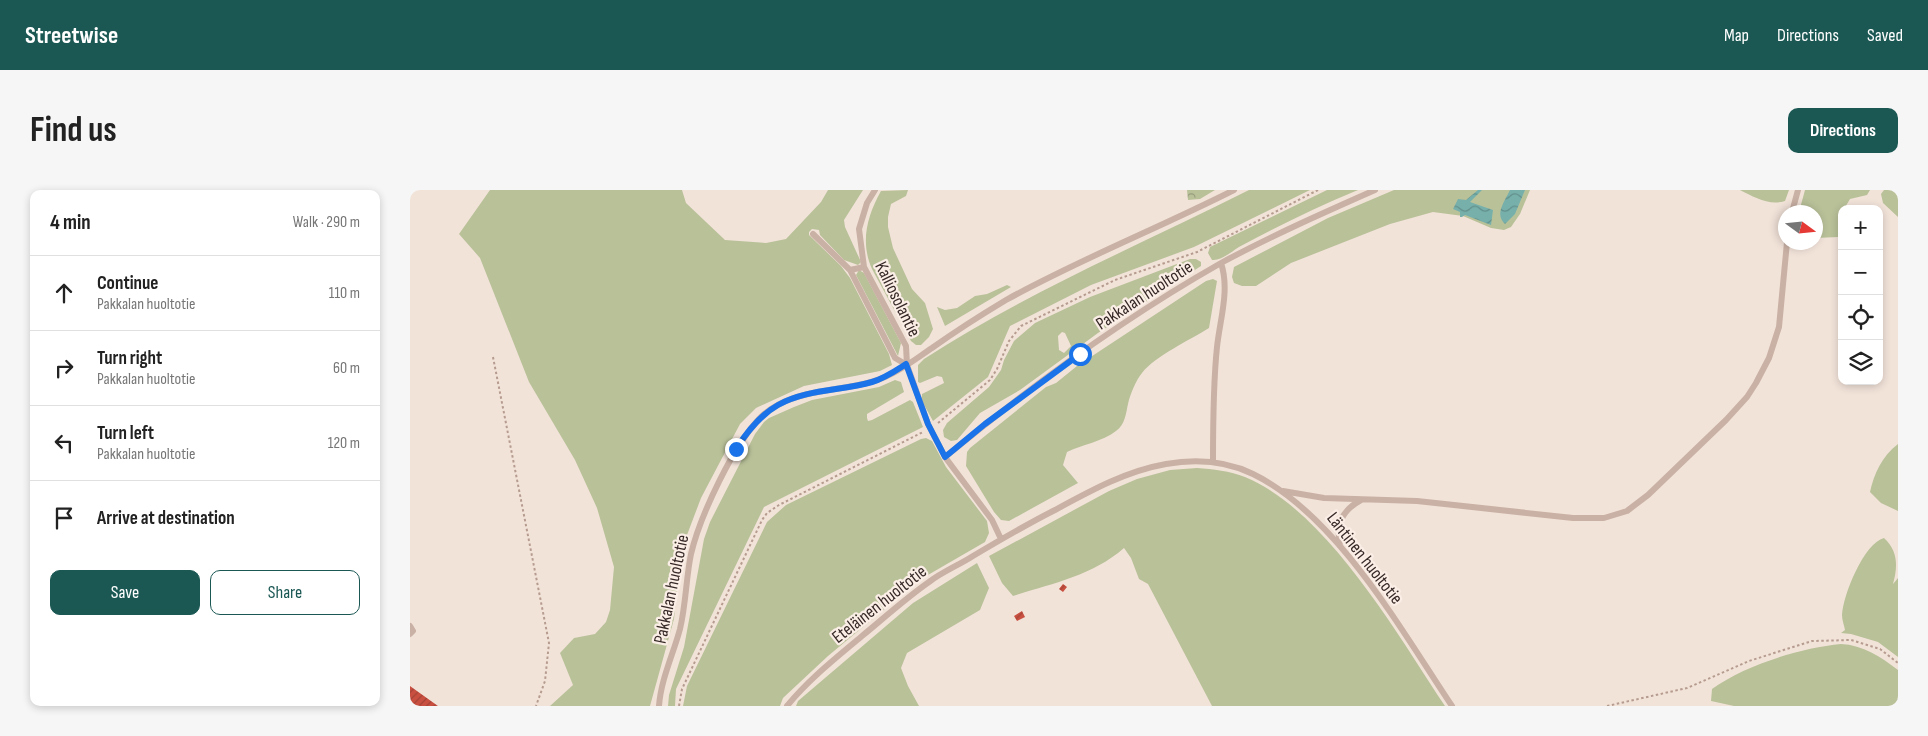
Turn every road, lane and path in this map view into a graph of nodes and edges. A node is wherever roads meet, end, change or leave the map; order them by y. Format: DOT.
graph roads {
  1 [pos="875,190"];
  2 [pos="1234,190"];
  3 [pos="1318,190"];
  4 [pos="1375,190"];
  5 [pos="1798,190"];
  6 [pos="1794,205"];
  7 [pos="813,234"];
  8 [pos="1786,250"];
  9 [pos="1221,263"];
  10 [pos="864,266"];
  11 [pos="850,270"];
  12 [pos="493,358"];
  13 [pos="906,364"];
  14 [pos="931,429"];
  15 [pos="945,457"];
  16 [pos="1212,462"];
  17 [pos="1282,491"];
  18 [pos="1364,499"];
  19 [pos="1001,539"];
  20 [pos="1340,547"];
  21 [pos="410,626"];
  22 [pos="410,634"];
  23 [pos="1898,663"];
  24 [pos="536,706"];
  25 [pos="659,706"];
  26 [pos="679,706"];
  27 [pos="787,706"];
  28 [pos="1452,706"];
  29 [pos="1607,706"];
  1 -- 10 [label="lane, Kalliosolantie"];
  2 -- 13 [label="lane, Pakkalan huoltotie"];
  3 -- 14 [label="path"];
  4 -- 9 [label="lane, Pakkalan huoltotie"];
  5 -- 6 [label="lane"];
  7 -- 11 [label="lane"];
  8 -- 18 [label="lane"];
  9 -- 15 [label="lane, Pakkalan huoltotie"];
  9 -- 16 [label="lane"];
  10 -- 11 [label="lane"];
  10 -- 13 [label="lane, Kalliosolantie"];
  11 -- 13 [label="lane"];
  12 -- 24 [label="path"];
  13 -- 14 [label="lane"];
  13 -- 25 [label="lane, Pakkalan huoltotie"];
  14 -- 15 [label="lane"];
  14 -- 26 [label="path"];
  15 -- 19 [label="lane"];
  16 -- 17 [label="lane, Läntinen huoltotie"];
  16 -- 19 [label="lane, Läntinen huoltotie"];
  17 -- 18 [label="lane"];
  17 -- 20 [label="lane, Läntinen huoltotie"];
  18 -- 20 [label="lane"];
  19 -- 27 [label="lane, Eteläinen huoltotie"];
  20 -- 28 [label="lane, Läntinen huoltotie"];
  21 -- 22 [label="lane"];
  23 -- 29 [label="path"];
}
